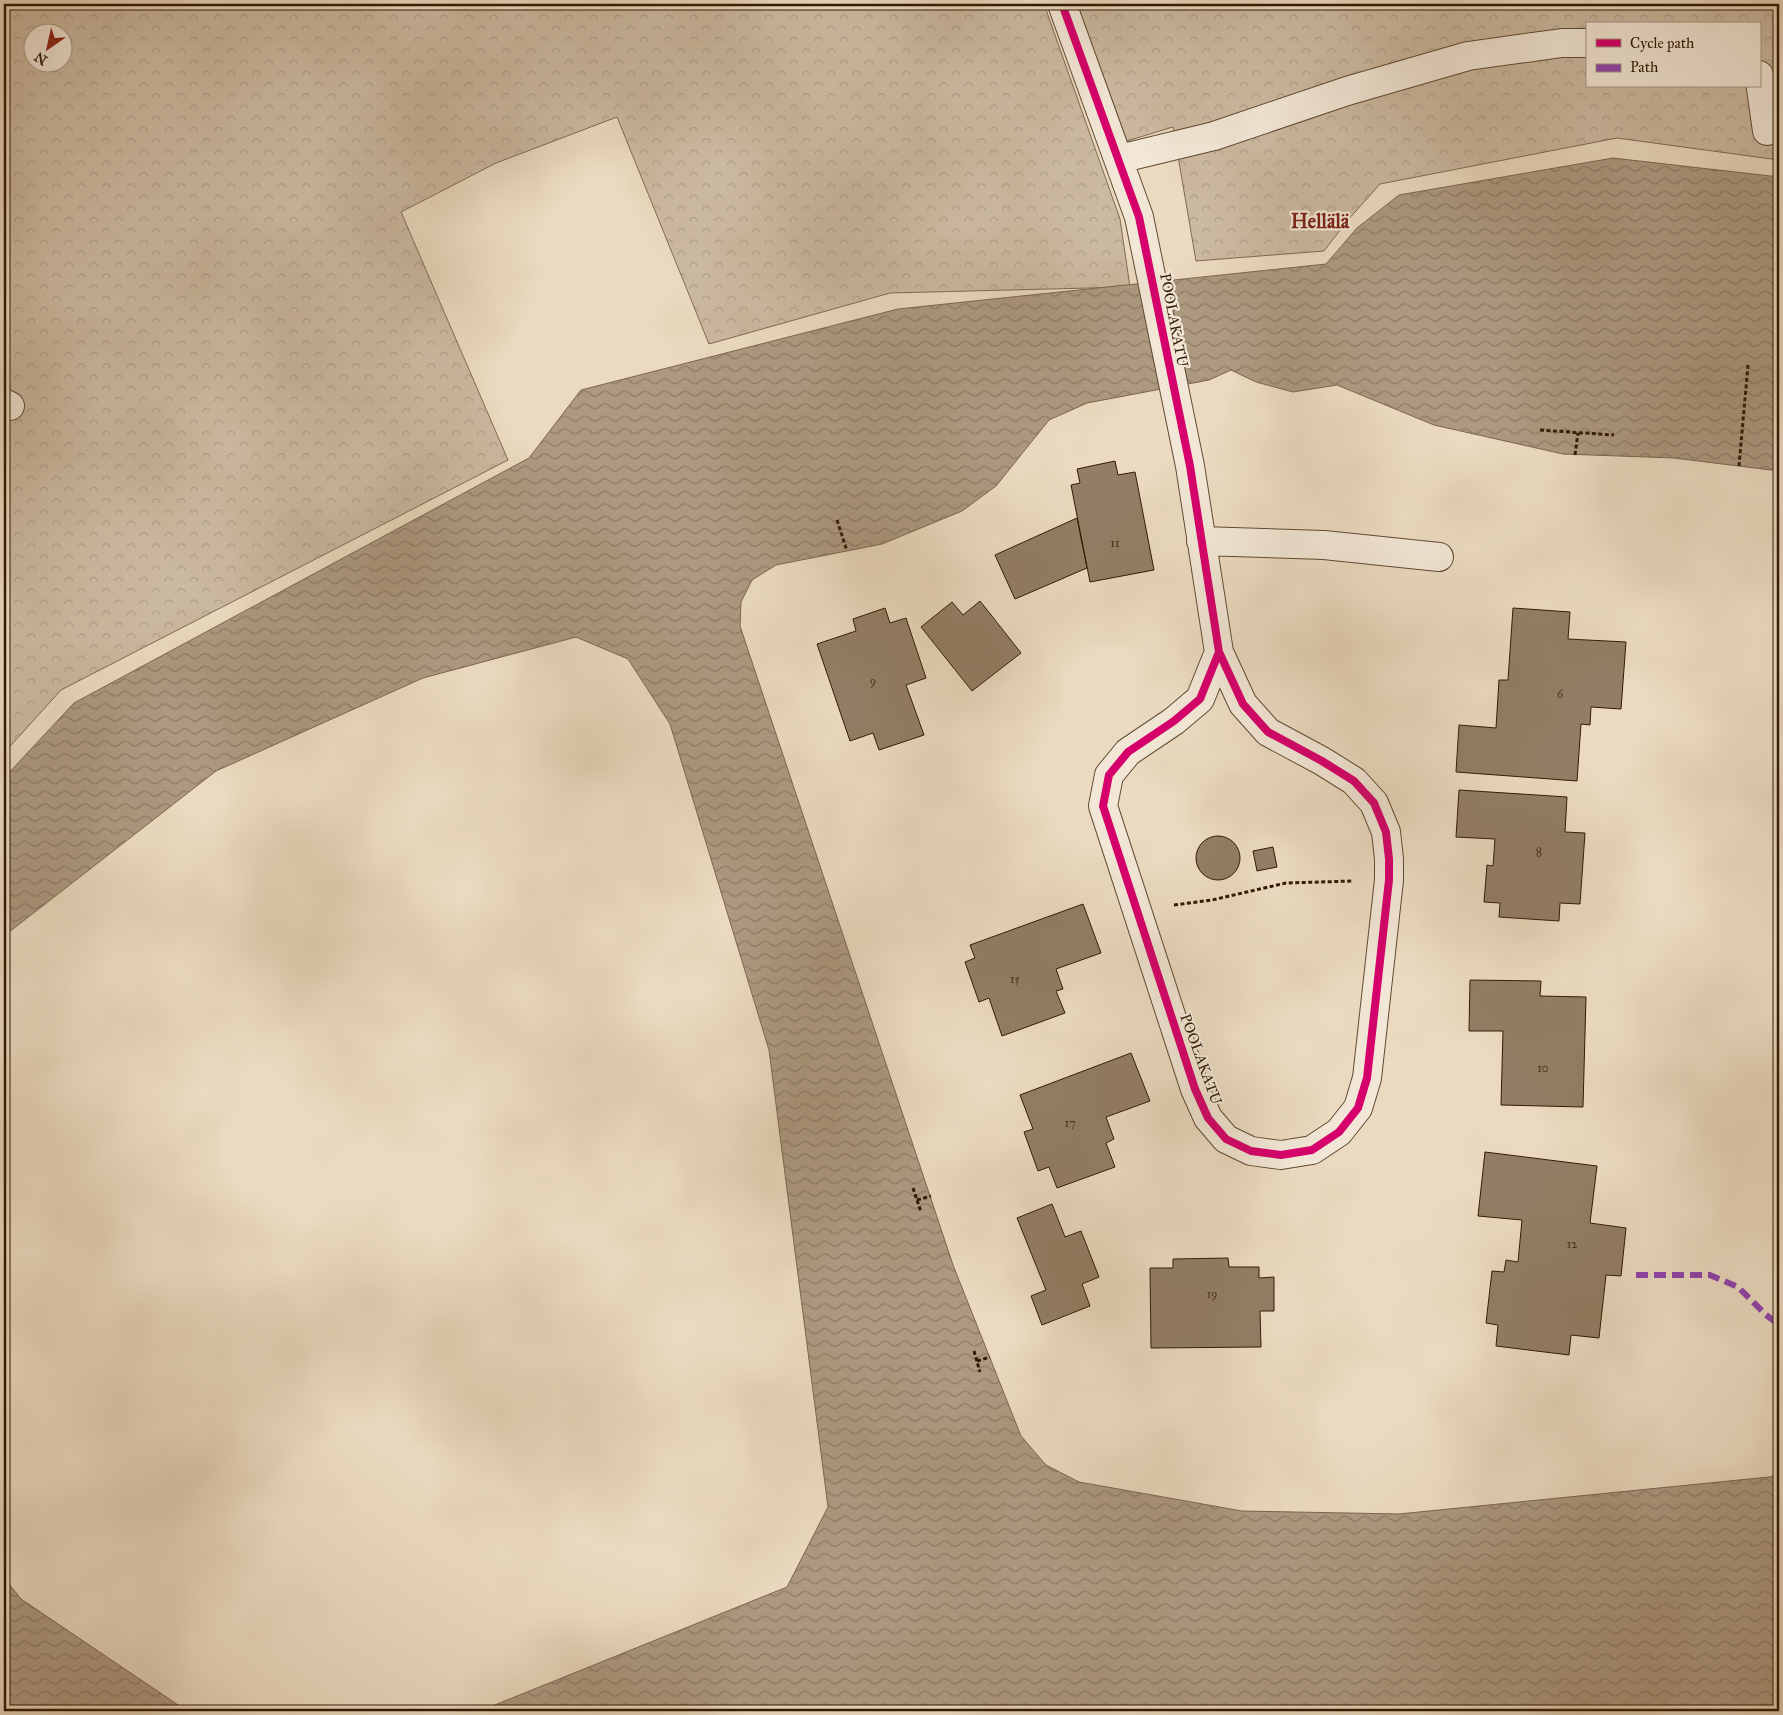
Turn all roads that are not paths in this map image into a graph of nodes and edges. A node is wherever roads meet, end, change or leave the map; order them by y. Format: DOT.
graph roads {
  1 [pos="1062,4"];
  2 [pos="1586,43"];
  3 [pos="1760,81"];
  4 [pos="1768,131"];
  5 [pos="1119,159"];
  6 [pos="1201,541"];
  7 [pos="1440,557"];
  8 [pos="1219,652"];
  1 -- 5 [label="street, POOLAKATU"];
  2 -- 5 [label="street"];
  3 -- 4 [label="street"];
  5 -- 6 [label="street, POOLAKATU"];
  6 -- 7 [label="street"];
  6 -- 8 [label="street, POOLAKATU"];
  8 -- 8 [label="street, POOLAKATU"];
}
